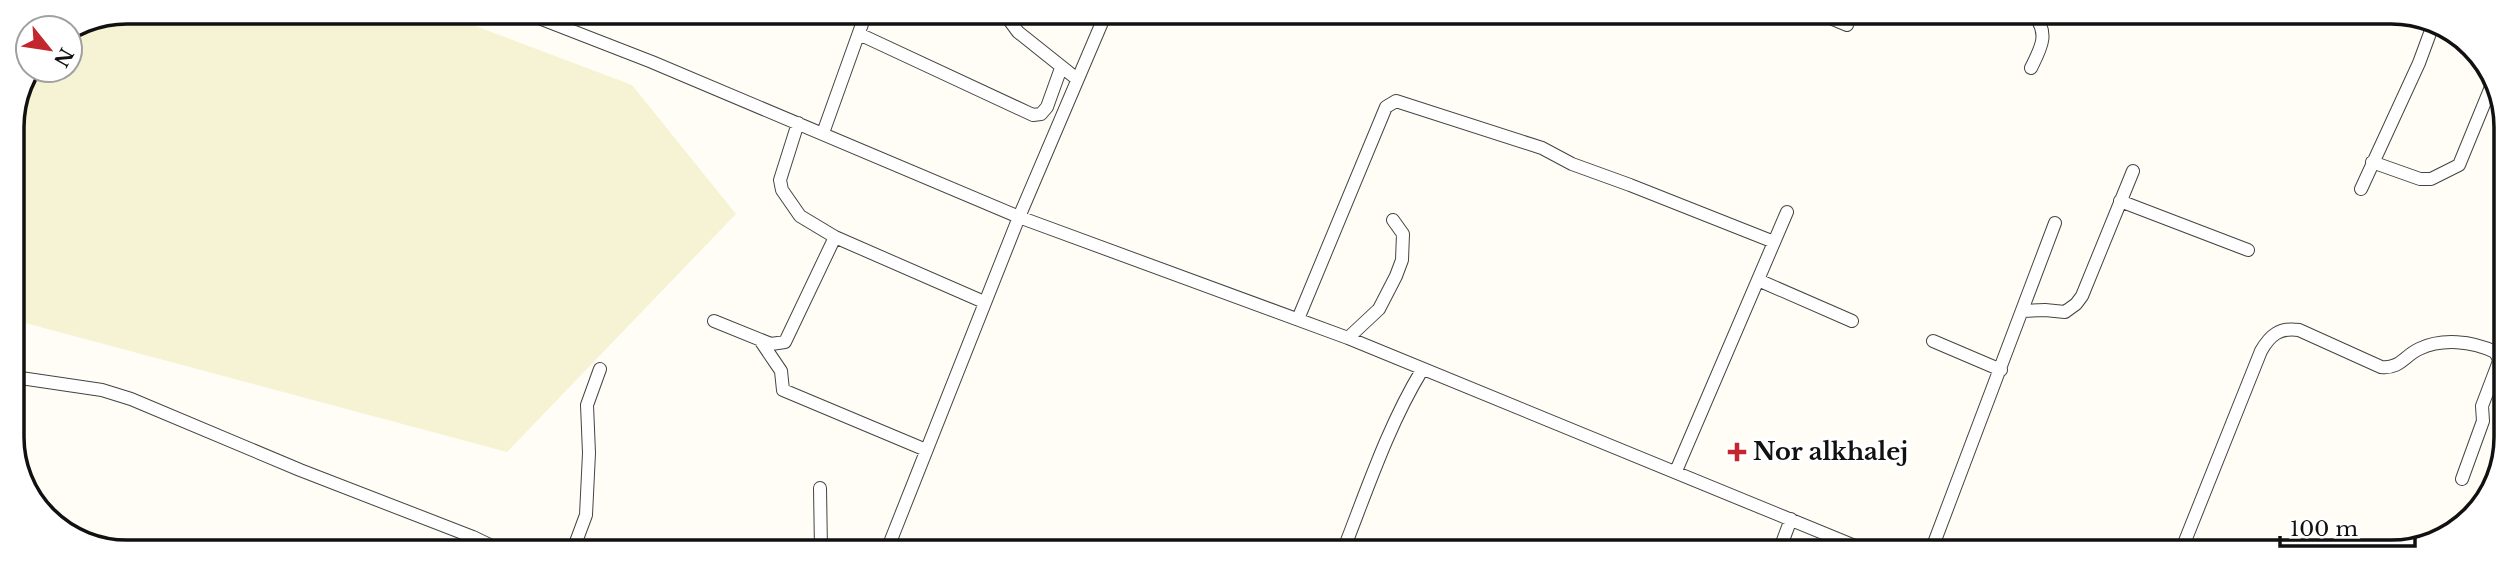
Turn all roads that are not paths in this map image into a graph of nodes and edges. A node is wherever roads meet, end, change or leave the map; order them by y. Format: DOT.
graph roads {
  1 [pos="553,24"];
  2 [pos="862,24"];
  3 [pos="1012,24"];
  4 [pos="1101,24"];
  5 [pos="1843,24"];
  6 [pos="2040,24"];
  7 [pos="1847,26"];
  8 [pos="2430,33"];
  9 [pos="859,34"];
  10 [pos="1061,68"];
  11 [pos="2031,68"];
  12 [pos="1077,79"];
  13 [pos="2488,95"];
  14 [pos="798,123"];
  15 [pos="823,133"];
  16 [pos="2372,162"];
  17 [pos="2133,171"];
  18 [pos="2361,189"];
  19 [pos="2120,201"];
  20 [pos="1787,212"];
  21 [pos="1018,217"];
  22 [pos="1393,220"];
  23 [pos="2056,223"];
  24 [pos="835,237"];
  25 [pos="1774,243"];
  26 [pos="2248,250"];
  27 [pos="1758,280"];
  28 [pos="984,302"];
  29 [pos="2024,311"];
  30 [pos="1298,319"];
  31 [pos="714,321"];
  32 [pos="1852,321"];
  33 [pos="1348,338"];
  34 [pos="760,340"];
  35 [pos="1933,341"];
  36 [pos="2494,352"];
  37 [pos="600,369"];
  38 [pos="1422,370"];
  39 [pos="2001,370"];
  40 [pos="2494,375"];
  41 [pos="24,379"];
  42 [pos="926,450"];
  43 [pos="1676,471"];
  44 [pos="2462,479"];
  45 [pos="820,488"];
  46 [pos="1791,519"];
  47 [pos="473,537"];
  48 [pos="1348,539"];
  49 [pos="1783,539"];
  50 [pos="1839,539"];
  51 [pos="1936,539"];
  52 [pos="2186,539"];
  53 [pos="471,540"];
  54 [pos="479,540"];
  55 [pos="577,540"];
  56 [pos="821,540"];
  57 [pos="891,540"];
  1 -- 14 [label="street"];
  2 -- 9 [label="street"];
  3 -- 10 [label="street"];
  4 -- 12 [label="street"];
  5 -- 7 [label="street"];
  6 -- 11 [label="street"];
  8 -- 16 [label="street"];
  9 -- 10 [label="street"];
  9 -- 15 [label="street"];
  10 -- 12 [label="street"];
  12 -- 21 [label="street"];
  13 -- 16 [label="street"];
  14 -- 15 [label="street"];
  14 -- 24 [label="street"];
  15 -- 21 [label="street"];
  16 -- 18 [label="street"];
  17 -- 19 [label="street"];
  19 -- 26 [label="street"];
  19 -- 29 [label="street"];
  20 -- 25 [label="street"];
  21 -- 28 [label="street"];
  21 -- 30 [label="street"];
  22 -- 33 [label="street"];
  23 -- 29 [label="street"];
  24 -- 28 [label="street"];
  24 -- 34 [label="street"];
  25 -- 27 [label="street"];
  25 -- 30 [label="street"];
  27 -- 32 [label="street"];
  27 -- 43 [label="street"];
  28 -- 42 [label="street"];
  29 -- 39 [label="street"];
  30 -- 33 [label="street"];
  31 -- 34 [label="street"];
  33 -- 38 [label="street"];
  34 -- 42 [label="street"];
  35 -- 39 [label="street"];
  36 -- 52 [label="street"];
  37 -- 55 [label="street"];
  38 -- 43 [label="street"];
  38 -- 48 [label="street"];
  39 -- 51 [label="street"];
  40 -- 44 [label="street"];
  41 -- 47 [label="street"];
  42 -- 57 [label="street"];
  43 -- 46 [label="street"];
  45 -- 56 [label="street"];
  46 -- 49 [label="street"];
  46 -- 50 [label="street"];
  47 -- 53 [label="street"];
  47 -- 54 [label="street"];
}
